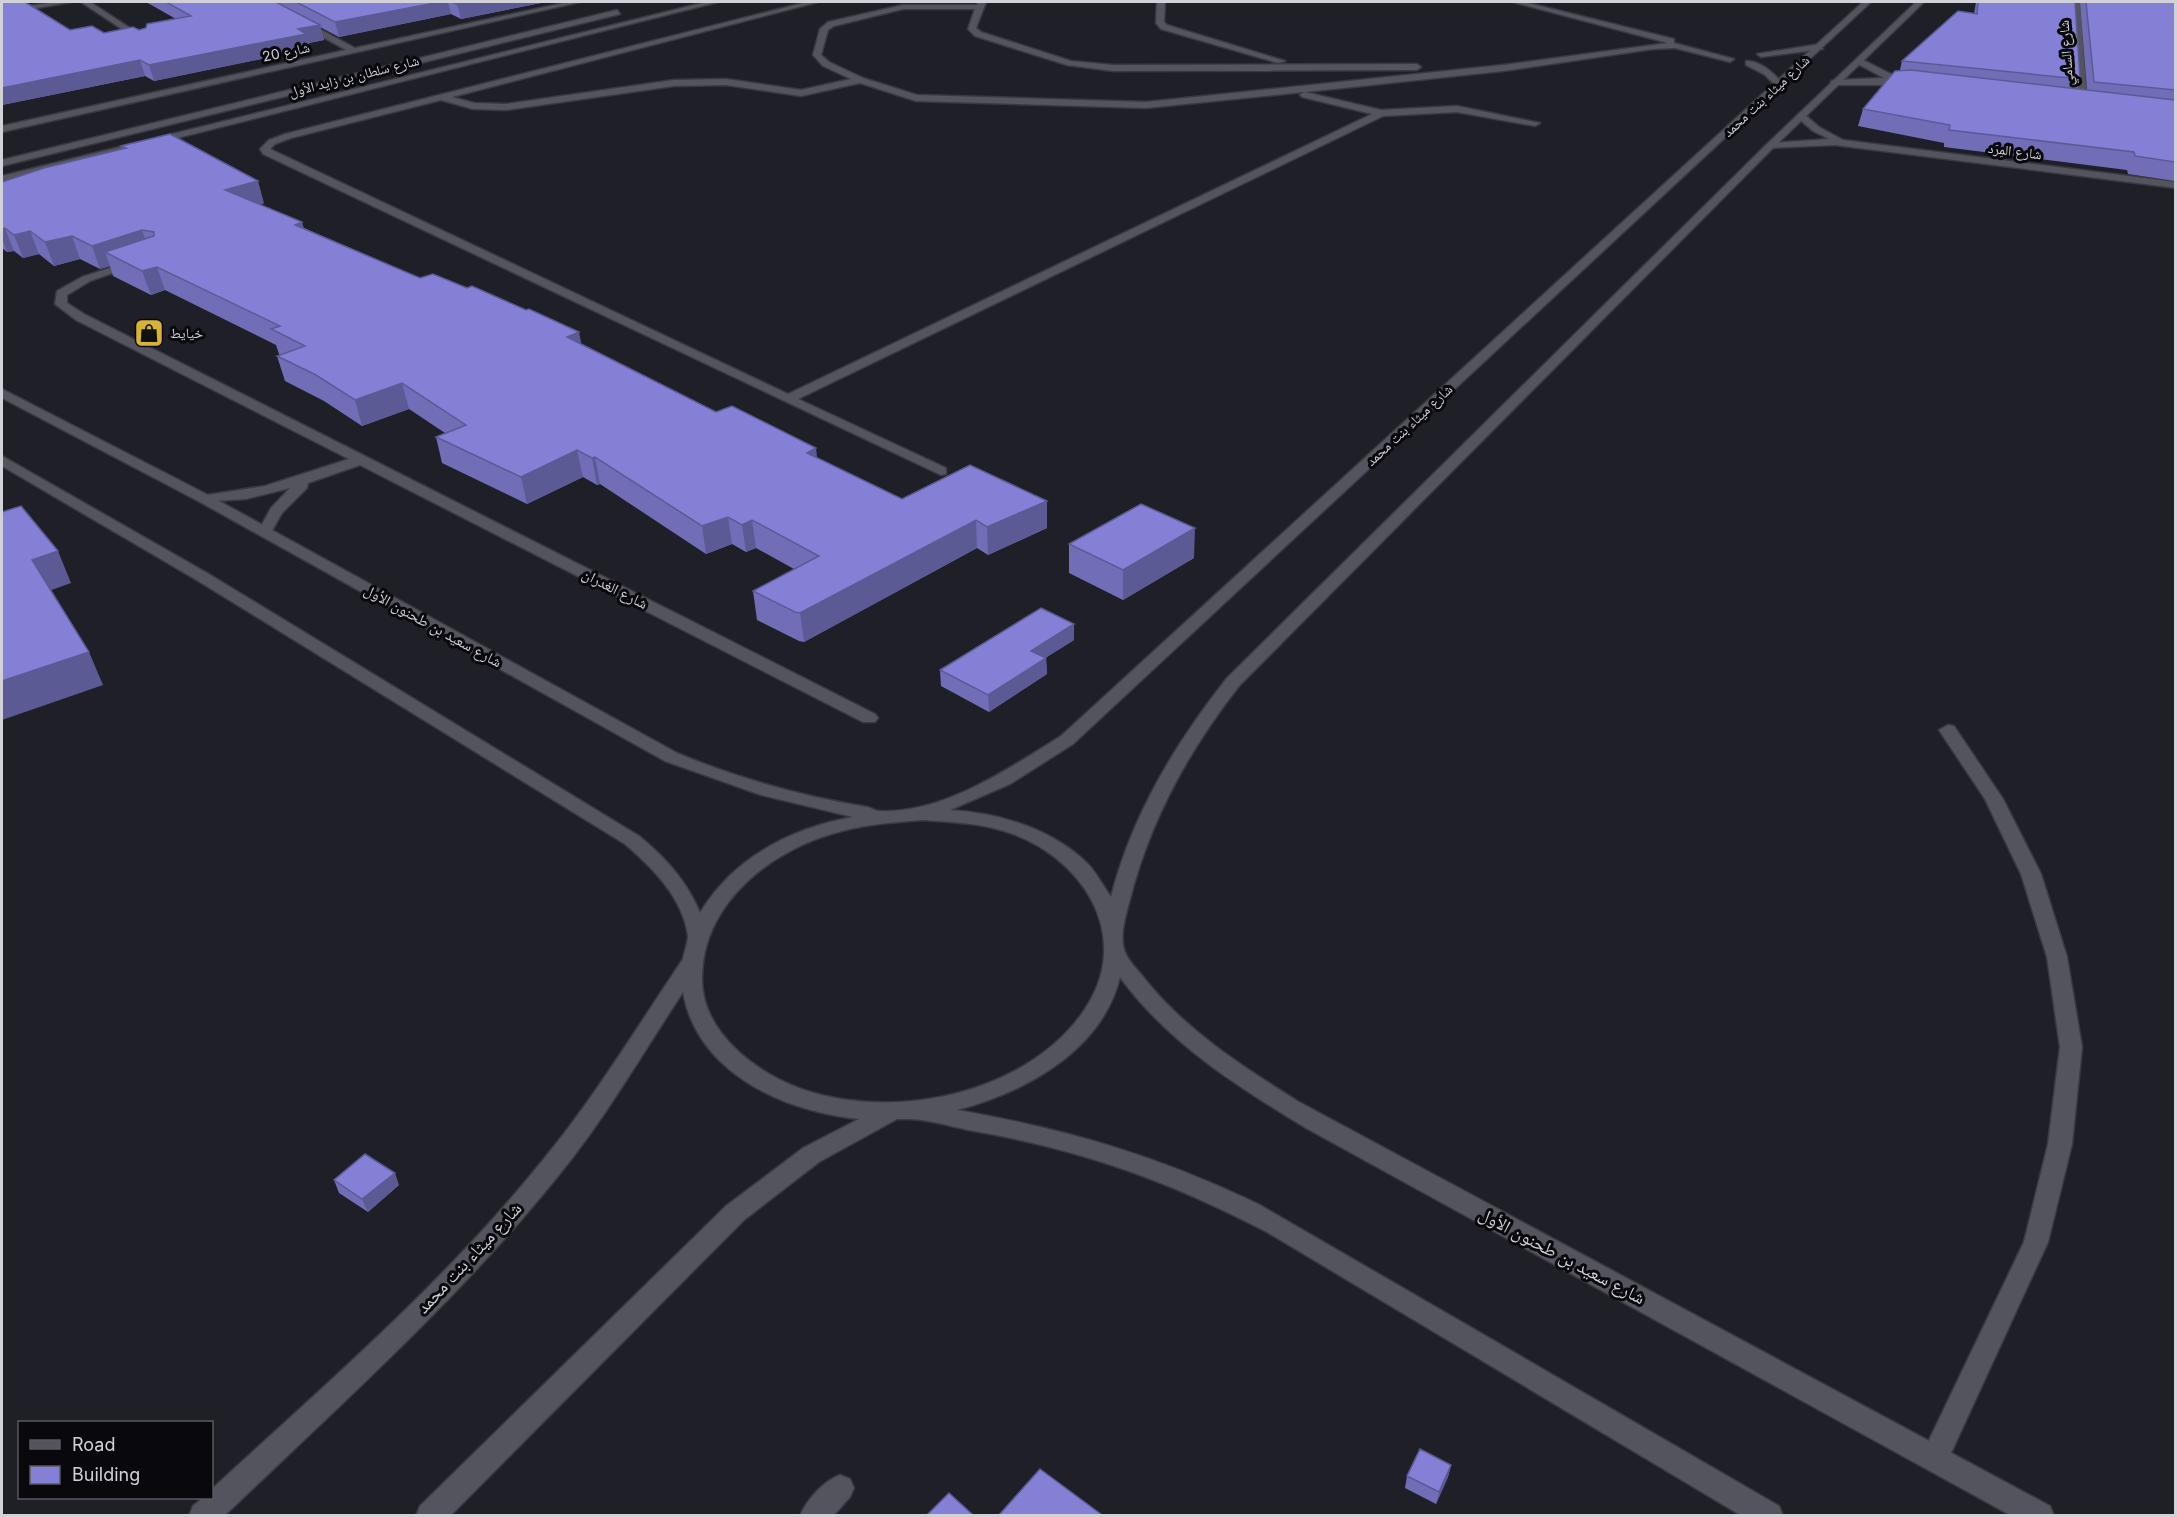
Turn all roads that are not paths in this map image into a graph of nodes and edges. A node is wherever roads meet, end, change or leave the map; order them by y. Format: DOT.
graph roads {
  1 [pos="67,2"];
  2 [pos="85,2"];
  3 [pos="264,2"];
  4 [pos="576,2"];
  5 [pos="714,2"];
  6 [pos="814,2"];
  7 [pos="1161,2"];
  8 [pos="1517,2"];
  9 [pos="1867,2"];
  10 [pos="1920,2"];
  11 [pos="2076,2"];
  12 [pos="980,4"];
  13 [pos="628,10"];
  14 [pos="2,12"];
  15 [pos="146,41"];
  16 [pos="1678,46"];
  17 [pos="1820,47"];
  18 [pos="353,51"];
  19 [pos="1738,52"];
  20 [pos="1761,54"];
  21 [pos="1730,58"];
  22 [pos="1859,61"];
  23 [pos="1749,63"];
  24 [pos="1300,67"];
  25 [pos="1503,68"];
  26 [pos="860,80"];
  27 [pos="1907,81"];
  28 [pos="1834,82"];
  29 [pos="1918,83"];
  30 [pos="1779,84"];
  31 [pos="1291,92"];
  32 [pos="442,97"];
  33 [pos="2071,101"];
  34 [pos="2082,102"];
  35 [pos="2094,103"];
  36 [pos="1381,113"];
  37 [pos="1801,116"];
  38 [pos="1535,123"];
  39 [pos="2,129"];
  40 [pos="1851,143"];
  41 [pos="1770,146"];
  42 [pos="2,163"];
  43 [pos="2,179"];
  44 [pos="2175,185"];
  45 [pos="145,260"];
  46 [pos="2,393"];
  47 [pos="787,399"];
  48 [pos="2,460"];
  49 [pos="361,460"];
  50 [pos="941,471"];
  51 [pos="308,480"];
  52 [pos="206,499"];
  53 [pos="264,533"];
  54 [pos="869,718"];
  55 [pos="1948,730"];
  56 [pos="926,813"];
  57 [pos="882,816"];
  58 [pos="1113,927"];
  59 [pos="698,937"];
  60 [pos="1115,954"];
  61 [pos="691,963"];
  62 [pos="903,1111"];
  63 [pos="1935,1457"];
  64 [pos="840,1488"];
  65 [pos="203,1515"];
  66 [pos="430,1515"];
  67 [pos="814,1515"];
  68 [pos="1769,1515"];
  69 [pos="2040,1515"];
  1 -- 14 [label="main road"];
  2 -- 15 [label="main road"];
  3 -- 18 [label="main road"];
  4 -- 18 [label="main road, شارع 20"];
  5 -- 43 [label="main road, شارع سلطان بن زايد الأول"];
  6 -- 32 [label="main road"];
  7 -- 24 [label="main road"];
  8 -- 16 [label="main road"];
  9 -- 17 [label="main road, شارع ميثاء بنت محمد"];
  10 -- 22 [label="main road"];
  11 -- 34 [label="main road, شارع السامي"];
  12 -- 24 [label="main road"];
  12 -- 26 [label="main road"];
  13 -- 42 [label="main road, شارع سلطان بن زايد الأول"];
  16 -- 19 [label="main road"];
  16 -- 21 [label="main road"];
  16 -- 25 [label="main road"];
  17 -- 20 [label="main road"];
  17 -- 30 [label="main road, شارع ميثاء بنت محمد"];
  18 -- 39 [label="main road, شارع 20"];
  22 -- 27 [label="main road"];
  22 -- 28 [label="main road"];
  23 -- 30 [label="main road"];
  24 -- 25 [label="main road"];
  25 -- 31 [label="main road"];
  26 -- 31 [label="main road"];
  26 -- 32 [label="main road"];
  27 -- 28 [label="main road"];
  27 -- 29 [label="main road"];
  28 -- 37 [label="main road"];
  30 -- 56 [label="main road, شارع ميثاء بنت محمد"];
  31 -- 36 [label="main road"];
  32 -- 47 [label="main road"];
  33 -- 34 [label="main road"];
  34 -- 35 [label="main road"];
  36 -- 38 [label="main road"];
  36 -- 47 [label="main road"];
  37 -- 40 [label="main road, شارع المِرَد"];
  37 -- 41 [label="main road"];
  40 -- 41 [label="main road, شارع المِرَد"];
  40 -- 44 [label="main road, شارع المِرَد"];
  41 -- 58 [label="main road"];
  45 -- 49 [label="main road, شارع الغدران"];
  46 -- 52 [label="main road, شارع سعيد بن طحنون الأول"];
  47 -- 50 [label="main road"];
  48 -- 59 [label="main road"];
  49 -- 51 [label="main road"];
  49 -- 54 [label="main road, شارع الغدران"];
  51 -- 52 [label="main road"];
  51 -- 53 [label="main road"];
  52 -- 53 [label="main road, شارع سعيد بن طحنون الأول"];
  53 -- 57 [label="main road, شارع سعيد بن طحنون الأول"];
  55 -- 63 [label="main road"];
  56 -- 57 [label="main road"];
  56 -- 58 [label="main road"];
  57 -- 59 [label="main road"];
  58 -- 60 [label="main road"];
  59 -- 61 [label="main road"];
  60 -- 62 [label="main road"];
  60 -- 63 [label="main road, شارع سعيد بن طحنون الأول"];
  61 -- 62 [label="main road"];
  61 -- 65 [label="main road, شارع ميثاء بنت محمد"];
  62 -- 66 [label="main road"];
  62 -- 68 [label="main road"];
  63 -- 69 [label="main road, شارع سعيد بن طحنون الأول"];
  64 -- 67 [label="main road"];
}
